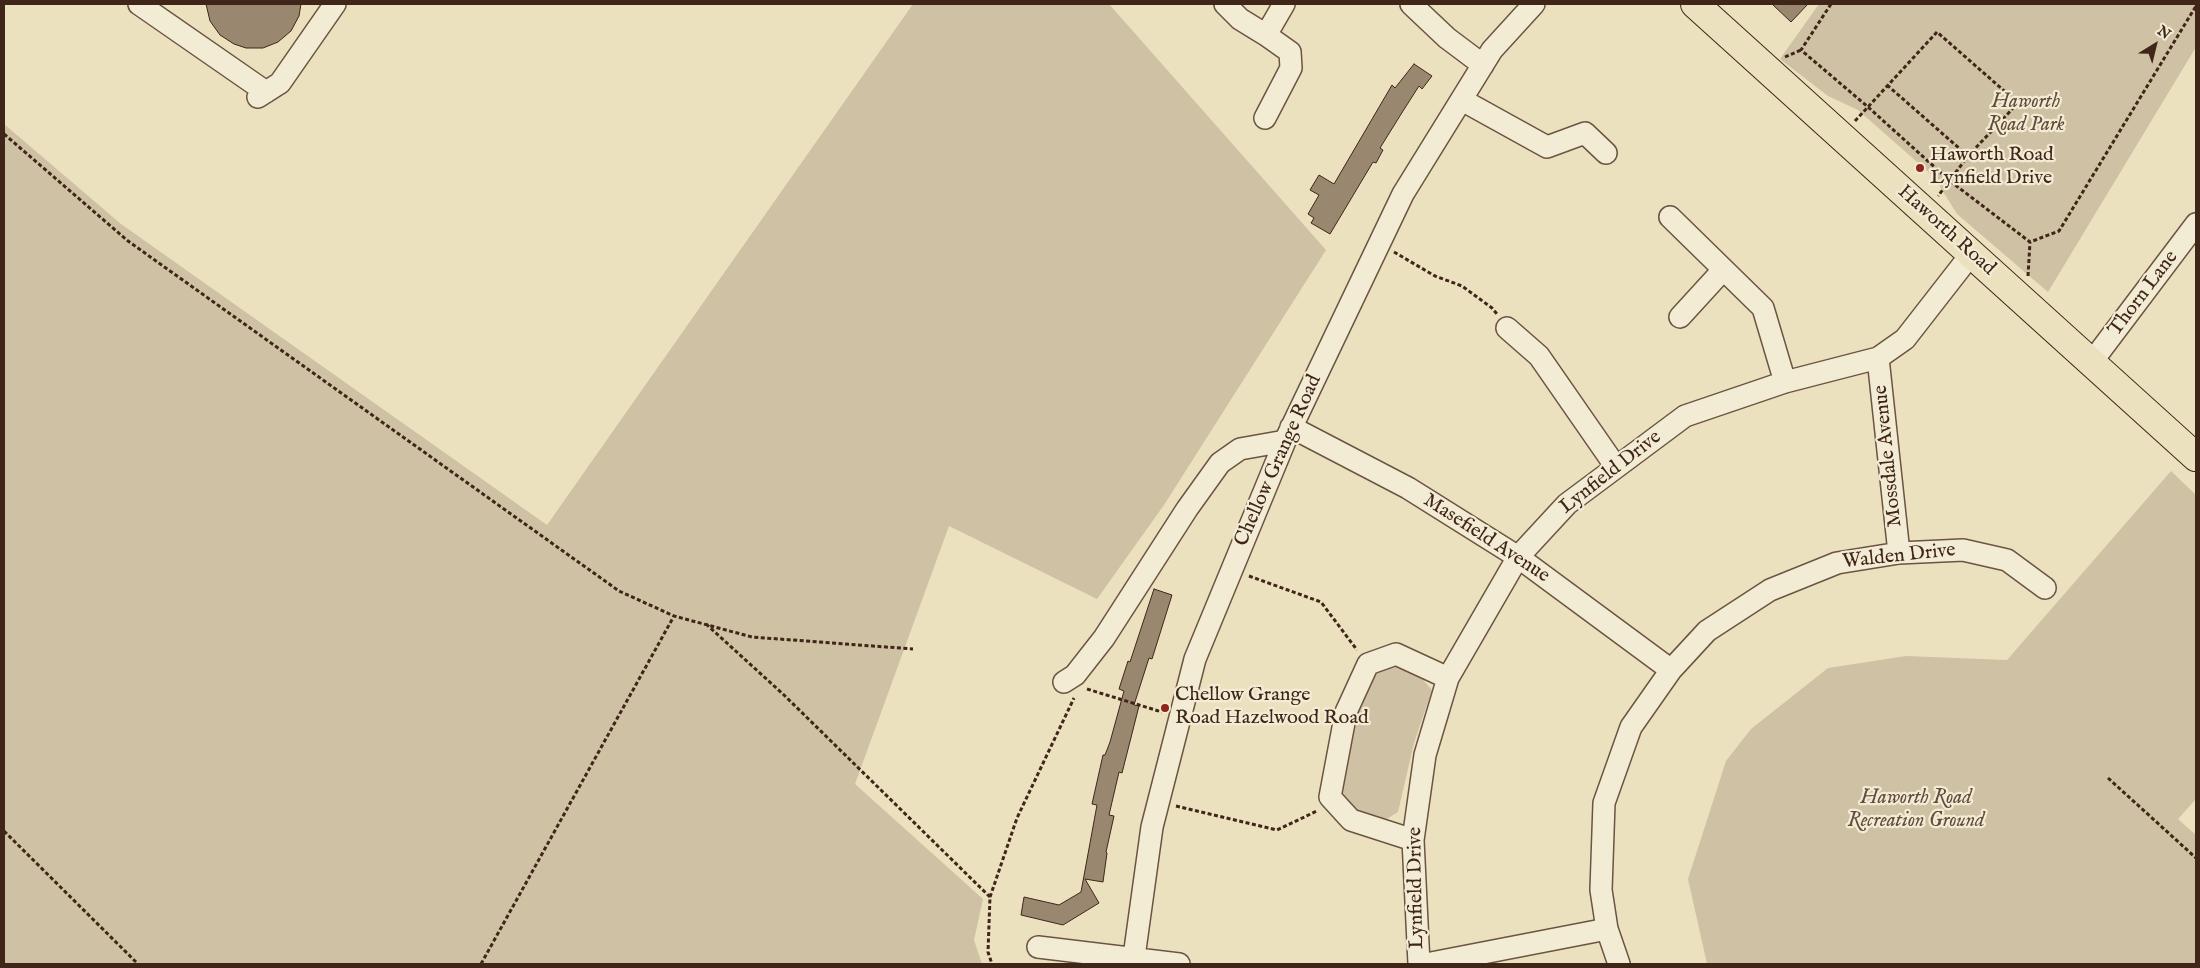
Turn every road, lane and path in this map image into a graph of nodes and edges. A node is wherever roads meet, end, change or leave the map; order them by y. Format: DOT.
graph roads {
  1 [pos="139,4"];
  2 [pos="335,4"];
  3 [pos="1225,4"];
  4 [pos="1284,4"];
  5 [pos="1411,4"];
  6 [pos="1534,4"];
  7 [pos="1695,4"];
  8 [pos="1831,4"];
  9 [pos="2196,6"];
  10 [pos="1266,34"];
  11 [pos="1801,50"];
  12 [pos="1780,59"];
  13 [pos="1483,65"];
  14 [pos="1887,85"];
  15 [pos="1462,100"];
  16 [pos="1868,107"];
  17 [pos="1265,118"];
  18 [pos="4,134"];
  19 [pos="1841,137"];
  20 [pos="1606,153"];
  21 [pos="1968,156"];
  22 [pos="1950,181"];
  23 [pos="1926,212"];
  24 [pos="1670,217"];
  25 [pos="2196,224"];
  26 [pos="2030,242"];
  27 [pos="1379,243"];
  28 [pos="1972,253"];
  29 [pos="1723,270"];
  30 [pos="2026,303"];
  31 [pos="1680,317"];
  32 [pos="1508,328"];
  33 [pos="1878,358"];
  34 [pos="2091,363"];
  35 [pos="1784,382"];
  36 [pos="1288,434"];
  37 [pos="2196,457"];
  38 [pos="1616,467"];
  39 [pos="1899,554"];
  40 [pos="1518,557"];
  41 [pos="1232,569"];
  42 [pos="2045,588"];
  43 [pos="674,616"];
  44 [pos="706,624"];
  45 [pos="913,649"];
  46 [pos="1368,664"];
  47 [pos="1671,670"];
  48 [pos="1448,678"];
  49 [pos="1072,684"];
  50 [pos="1180,717"];
  51 [pos="2108,778"];
  52 [pos="1158,802"];
  53 [pos="1335,803"];
  54 [pos="4,830"];
  55 [pos="1413,840"];
  56 [pos="2196,858"];
  57 [pos="990,897"];
  58 [pos="1607,929"];
  59 [pos="1038,947"];
  60 [pos="1134,961"];
  61 [pos="138,964"];
  62 [pos="481,964"];
  63 [pos="992,964"];
  64 [pos="1179,964"];
  65 [pos="1419,964"];
  66 [pos="1426,964"];
  67 [pos="1620,964"];
  1 -- 2 [label="street"];
  3 -- 10 [label="street"];
  4 -- 10 [label="street"];
  5 -- 13 [label="street"];
  6 -- 13 [label="street, Chellow Grange Road"];
  7 -- 19 [label="main road, Haworth Road"];
  8 -- 11 [label="path"];
  9 -- 26 [label="path"];
  10 -- 17 [label="street"];
  11 -- 12 [label="path"];
  11 -- 16 [label="path"];
  13 -- 15 [label="street, Chellow Grange Road"];
  14 -- 16 [label="path"];
  14 -- 21 [label="path"];
  14 -- 21 [label="path"];
  15 -- 20 [label="street"];
  15 -- 27 [label="street, Chellow Grange Road"];
  16 -- 19 [label="path"];
  16 -- 22 [label="path"];
  18 -- 43 [label="path"];
  19 -- 23 [label="main road, Haworth Road"];
  21 -- 22 [label="path"];
  22 -- 23 [label="path"];
  22 -- 26 [label="path"];
  23 -- 28 [label="main road, Haworth Road"];
  24 -- 29 [label="street"];
  25 -- 34 [label="street, Thorn Lane"];
  26 -- 30 [label="path"];
  27 -- 32 [label="path"];
  27 -- 36 [label="street, Chellow Grange Road"];
  28 -- 30 [label="main road, Haworth Road"];
  28 -- 33 [label="street, Lynfield Drive"];
  29 -- 31 [label="street"];
  29 -- 35 [label="street"];
  30 -- 34 [label="main road, Haworth Road"];
  32 -- 38 [label="street"];
  33 -- 35 [label="street, Lynfield Drive"];
  33 -- 39 [label="street, Mossdale Avenue"];
  34 -- 37 [label="main road, Haworth Road"];
  35 -- 38 [label="street, Lynfield Drive"];
  36 -- 40 [label="street, Masefield Avenue"];
  36 -- 41 [label="street, Chellow Grange Road"];
  36 -- 49 [label="street"];
  38 -- 40 [label="street, Lynfield Drive"];
  39 -- 42 [label="street, Walden Drive"];
  39 -- 47 [label="street, Walden Drive"];
  40 -- 47 [label="street, Masefield Avenue"];
  40 -- 48 [label="street, Lynfield Drive"];
  41 -- 46 [label="path"];
  41 -- 50 [label="street, Chellow Grange Road"];
  43 -- 44 [label="path"];
  43 -- 62 [label="path"];
  44 -- 45 [label="path"];
  44 -- 57 [label="path"];
  46 -- 48 [label="street"];
  46 -- 53 [label="street"];
  47 -- 58 [label="street, Walden Drive"];
  48 -- 55 [label="street, Lynfield Drive"];
  49 -- 50 [label="path"];
  49 -- 57 [label="path"];
  50 -- 52 [label="street, Chellow Grange Road"];
  51 -- 56 [label="path"];
  52 -- 53 [label="path"];
  52 -- 60 [label="street, Chellow Grange Road"];
  53 -- 55 [label="street"];
  54 -- 61 [label="path"];
  55 -- 65 [label="street, Lynfield Drive"];
  57 -- 63 [label="path"];
  58 -- 66 [label="street"];
  58 -- 67 [label="street, Walden Drive"];
  59 -- 60 [label="street"];
  60 -- 64 [label="street"];
}
